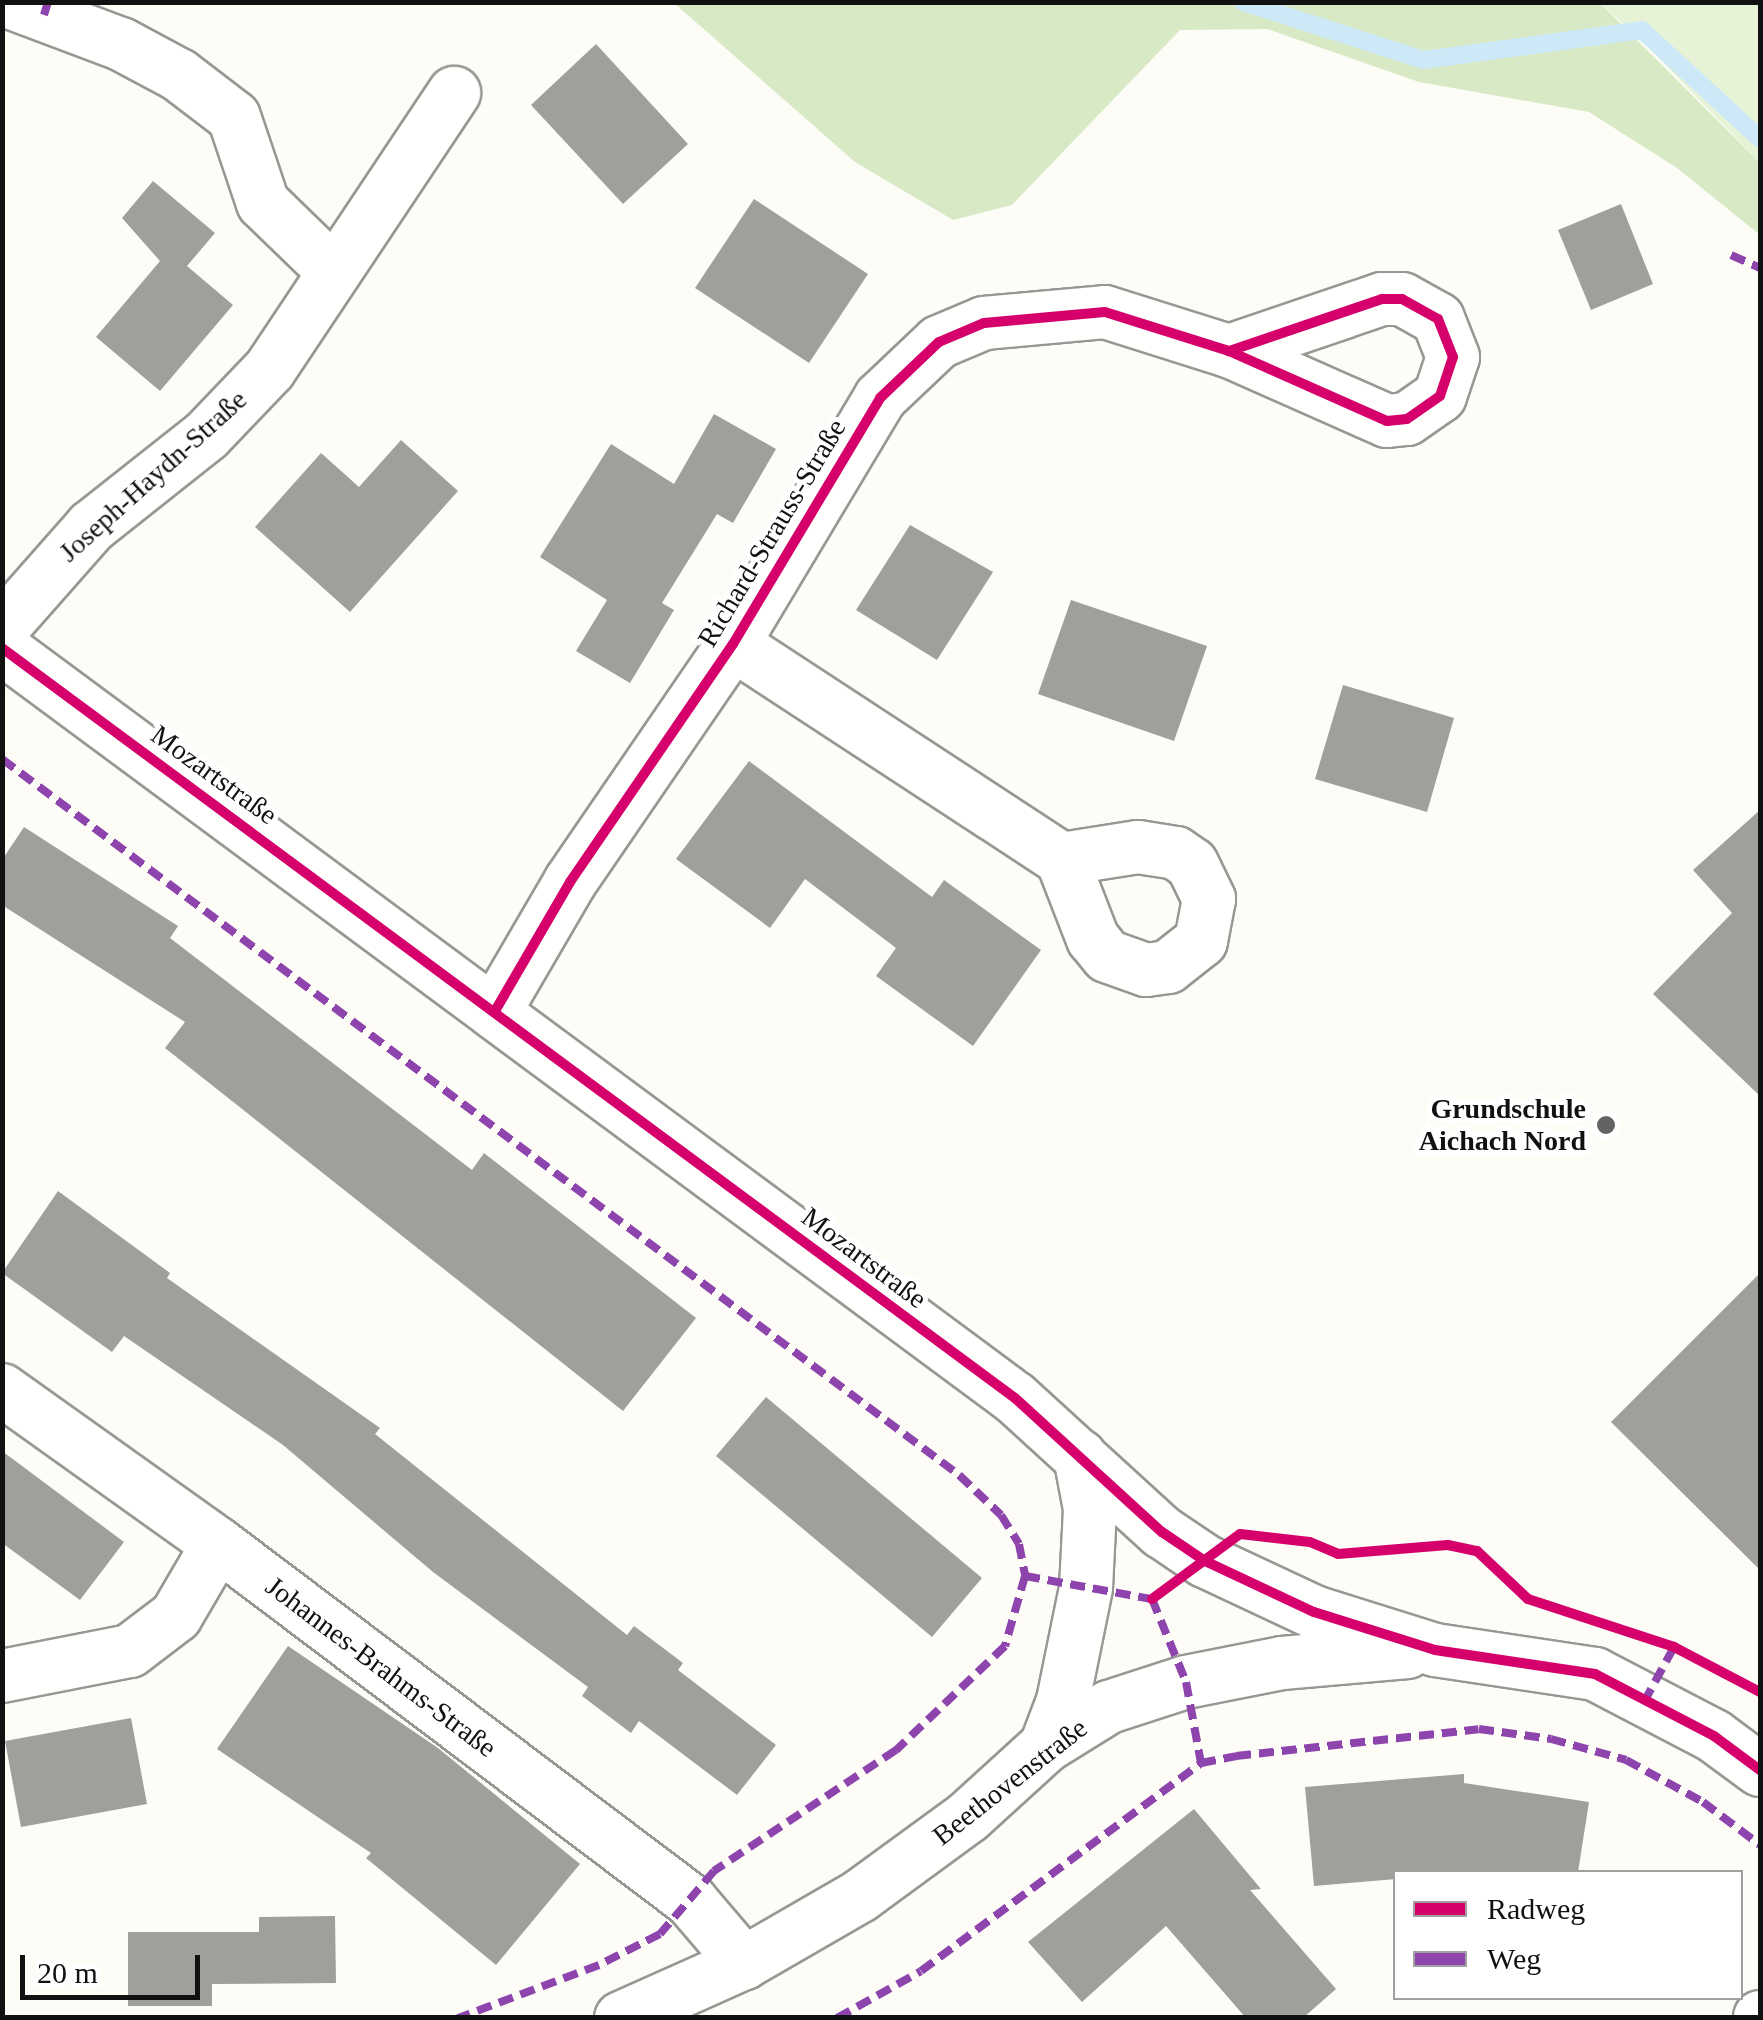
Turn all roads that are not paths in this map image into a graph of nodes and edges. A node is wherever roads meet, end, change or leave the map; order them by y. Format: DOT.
graph roads {
  1 [pos="9,2"];
  2 [pos="454,93"];
  3 [pos="330,269"];
  4 [pos="1229,351"];
  5 [pos="2,628"];
  6 [pos="732,644"];
  7 [pos="2,648"];
  8 [pos="1062,858"];
  9 [pos="495,1011"];
  10 [pos="2,1390"];
  11 [pos="1080,1456"];
  12 [pos="218,1544"];
  13 [pos="1434,1650"];
  14 [pos="2,1676"];
  15 [pos="1046,1746"];
  16 [pos="1760,1770"];
  17 [pos="744,1963"];
  18 [pos="621,2018"];
  1 -- 3 [label="street"];
  2 -- 3 [label="street, Joseph-Haydn-Straße"];
  3 -- 5 [label="street, Joseph-Haydn-Straße"];
  4 -- 6 [label="street, Richard-Strauss-Straße"];
  6 -- 8 [label="street, Richard-Strauss-Straße"];
  6 -- 9 [label="street, Richard-Strauss-Straße"];
  7 -- 9 [label="street, Mozartstraße"];
  9 -- 11 [label="street, Mozartstraße"];
  10 -- 12 [label="street, Johannes-Brahms-Straße"];
  11 -- 13 [label="street, Mozartstraße"];
  11 -- 15 [label="street"];
  12 -- 14 [label="street"];
  12 -- 17 [label="street, Johannes-Brahms-Straße"];
  13 -- 15 [label="street, Beethovenstraße"];
  13 -- 16 [label="street, Mozartstraße"];
  15 -- 17 [label="street, Beethovenstraße"];
  17 -- 18 [label="street, Beethovenstraße"];
}
